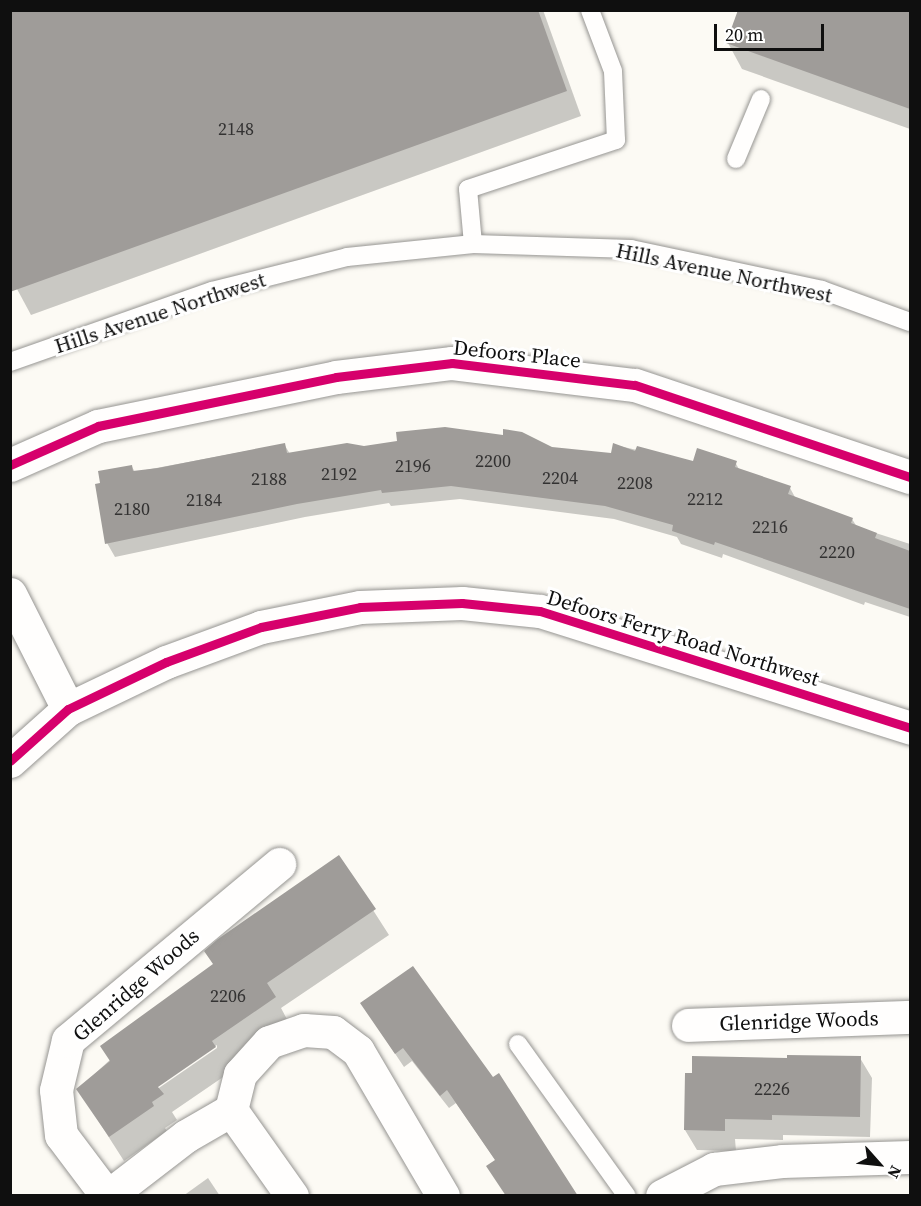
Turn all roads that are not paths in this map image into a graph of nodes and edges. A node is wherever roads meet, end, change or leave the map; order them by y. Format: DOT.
graph roads {
  1 [pos="590,10"];
  2 [pos="761,99"];
  3 [pos="736,159"];
  4 [pos="473,244"];
  5 [pos="910,322"];
  6 [pos="10,362"];
  7 [pos="10,465"];
  8 [pos="910,477"];
  9 [pos="10,594"];
  10 [pos="68,709"];
  11 [pos="910,728"];
  12 [pos="10,760"];
  13 [pos="279,864"];
  14 [pos="910,1017"];
  15 [pos="688,1025"];
  16 [pos="518,1044"];
  17 [pos="231,1110"];
  18 [pos="910,1157"];
  19 [pos="438,1194"];
  20 [pos="107,1196"];
  21 [pos="292,1196"];
  22 [pos="627,1196"];
  23 [pos="662,1196"];
  1 -- 4 [label="lane"];
  2 -- 3 [label="lane"];
  4 -- 5 [label="lane, Hills Avenue Northwest"];
  4 -- 6 [label="lane, Hills Avenue Northwest"];
  7 -- 8 [label="street, Defoors Place"];
  9 -- 10 [label="street"];
  10 -- 11 [label="street, Defoors Ferry Road Northwest"];
  10 -- 12 [label="street, Defoors Ferry Road Northwest"];
  13 -- 20 [label="street, Glenridge Woods"];
  14 -- 15 [label="street, Glenridge Woods"];
  16 -- 22 [label="lane"];
  17 -- 19 [label="street"];
  17 -- 20 [label="street, Glenridge Woods"];
  17 -- 21 [label="street"];
  18 -- 23 [label="street"];
}
